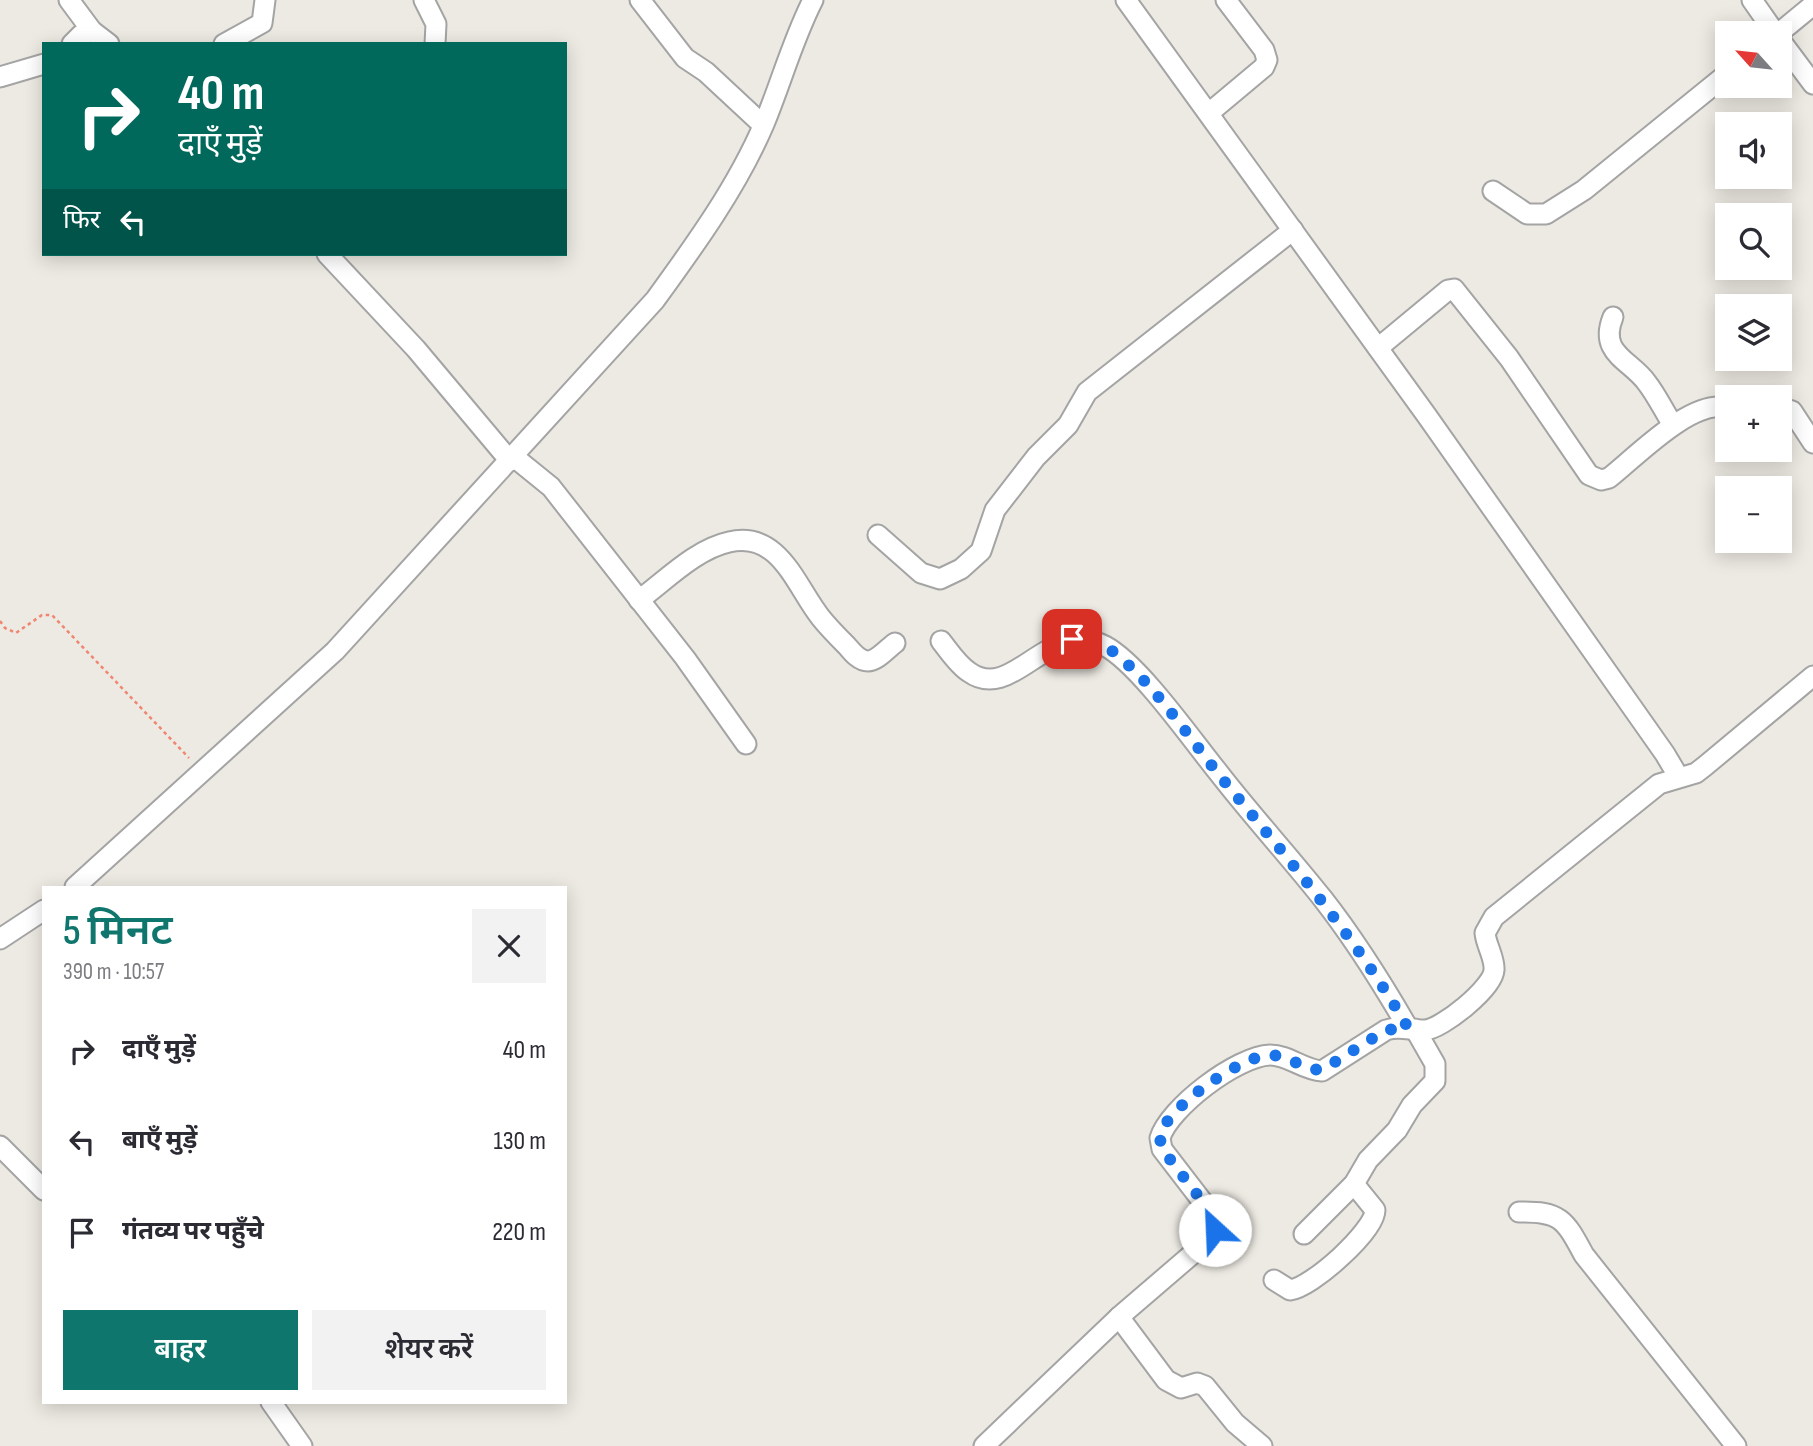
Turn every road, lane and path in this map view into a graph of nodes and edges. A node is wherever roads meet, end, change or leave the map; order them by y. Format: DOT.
graph roads {
  1 [pos="69,0"];
  2 [pos="265,0"];
  3 [pos="424,0"];
  4 [pos="640,0"];
  5 [pos="813,0"];
  6 [pos="1126,0"];
  7 [pos="1226,0"];
  8 [pos="1752,0"];
  9 [pos="1813,5"];
  10 [pos="1768,21"];
  11 [pos="1792,21"];
  12 [pos="92,31"];
  13 [pos="74,42"];
  14 [pos="106,42"];
  15 [pos="227,42"];
  16 [pos="435,42"];
  17 [pos="1792,56"];
  18 [pos="42,65"];
  19 [pos="0,77"];
  20 [pos="1715,84"];
  21 [pos="1813,85"];
  22 [pos="1209,113"];
  23 [pos="763,125"];
  24 [pos="1493,191"];
  25 [pos="1293,230"];
  26 [pos="329,256"];
  27 [pos="1613,317"];
  28 [pos="1378,348"];
  29 [pos="1715,407"];
  30 [pos="1792,411"];
  31 [pos="1672,425"];
  32 [pos="1813,443"];
  33 [pos="512,459"];
  34 [pos="878,535"];
  35 [pos="639,600"];
  36 [pos="0,621"];
  37 [pos="941,641"];
  38 [pos="895,643"];
  39 [pos="1813,676"];
  40 [pos="746,744"];
  41 [pos="201,771"];
  42 [pos="1678,776"];
  43 [pos="76,886"];
  44 [pos="42,912"];
  45 [pos="0,939"];
  46 [pos="1412,1028"];
  47 [pos="0,1146"];
  48 [pos="1354,1184"];
  49 [pos="42,1188"];
  50 [pos="1519,1212"];
  51 [pos="1304,1234"];
  52 [pos="1274,1280"];
  53 [pos="1119,1317"];
  54 [pos="272,1404"];
  55 [pos="302,1446"];
  56 [pos="984,1446"];
  57 [pos="1262,1446"];
  58 [pos="1736,1446"];
  1 -- 12 [label="street"];
  2 -- 15 [label="street"];
  3 -- 16 [label="street"];
  4 -- 23 [label="street"];
  5 -- 23 [label="street"];
  6 -- 22 [label="street"];
  7 -- 22 [label="street"];
  8 -- 10 [label="street"];
  9 -- 11 [label="street"];
  12 -- 13 [label="street"];
  12 -- 14 [label="street"];
  17 -- 21 [label="street"];
  18 -- 19 [label="street"];
  20 -- 24 [label="street"];
  22 -- 25 [label="street"];
  23 -- 33 [label="street"];
  25 -- 28 [label="street"];
  25 -- 34 [label="street"];
  26 -- 33 [label="street"];
  27 -- 31 [label="street"];
  28 -- 31 [label="street"];
  28 -- 42 [label="street"];
  29 -- 31 [label="street"];
  30 -- 32 [label="street"];
  33 -- 35 [label="street"];
  33 -- 41 [label="street"];
  35 -- 38 [label="street"];
  35 -- 40 [label="street"];
  36 -- 41 [label="path"];
  37 -- 46 [label="street"];
  39 -- 42 [label="street"];
  41 -- 43 [label="street"];
  42 -- 46 [label="street"];
  44 -- 45 [label="street"];
  46 -- 48 [label="street"];
  46 -- 53 [label="street"];
  47 -- 49 [label="street"];
  48 -- 51 [label="street"];
  48 -- 52 [label="street"];
  50 -- 58 [label="street"];
  53 -- 56 [label="street"];
  53 -- 57 [label="street"];
  54 -- 55 [label="street"];
}
